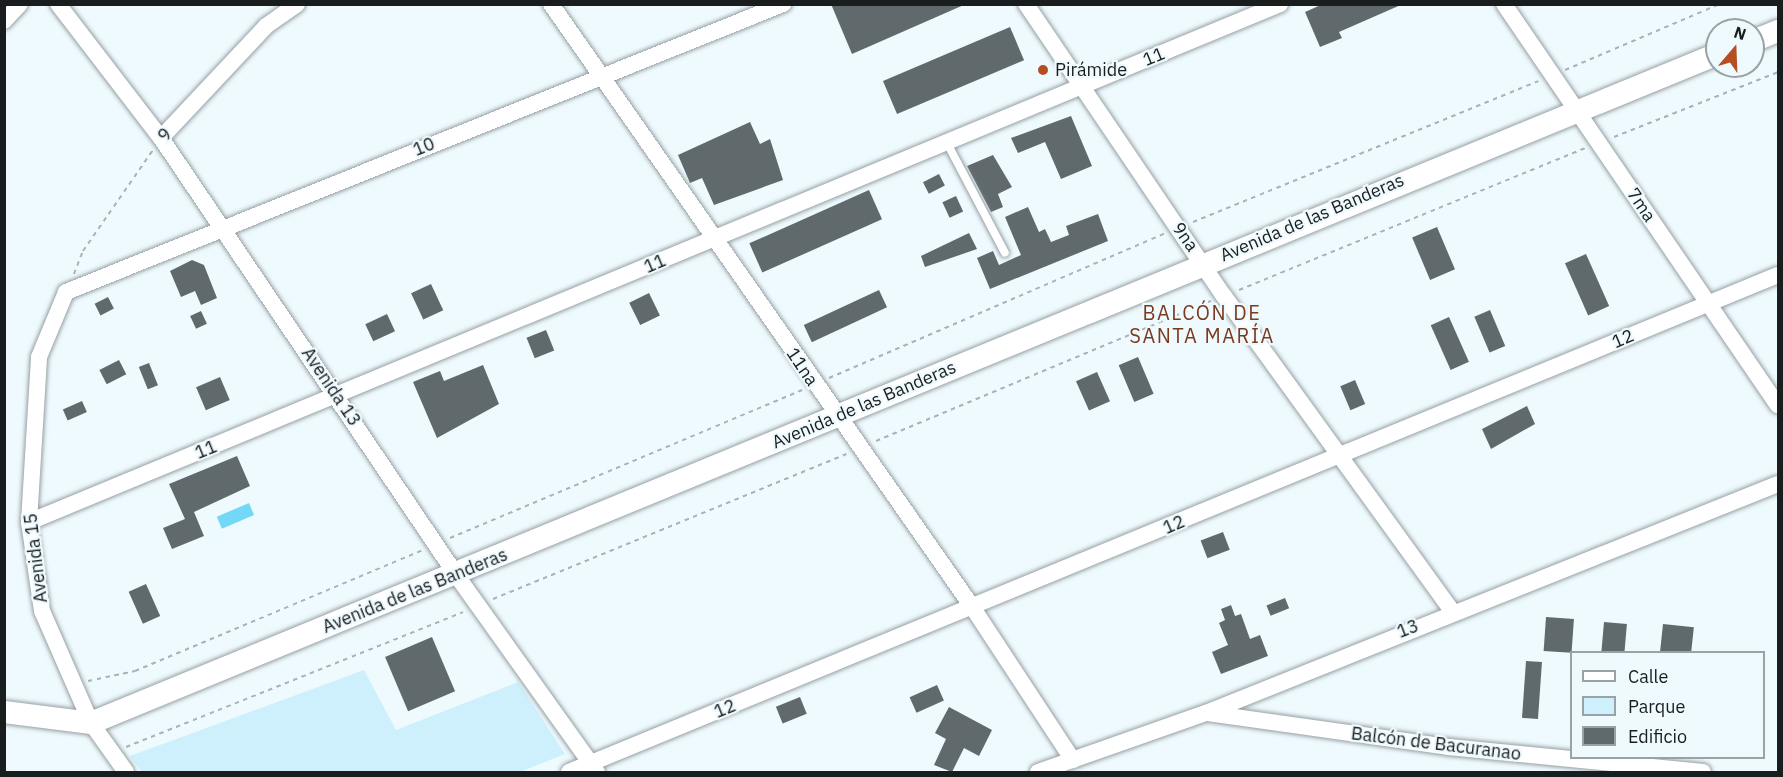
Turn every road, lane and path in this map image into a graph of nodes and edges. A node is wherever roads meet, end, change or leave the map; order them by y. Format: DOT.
graph roads {
  1 [pos="20,4"];
  2 [pos="58,4"];
  3 [pos="297,4"];
  4 [pos="551,4"];
  5 [pos="783,4"];
  6 [pos="1026,4"];
  7 [pos="1280,4"];
  8 [pos="1504,4"];
  9 [pos="1720,4"];
  10 [pos="4,21"];
  11 [pos="1705,59"];
  12 [pos="1779,72"];
  13 [pos="1552,75"];
  14 [pos="599,76"];
  15 [pos="1085,86"];
  16 [pos="1575,109"];
  17 [pos="161,138"];
  18 [pos="947,143"];
  19 [pos="1599,143"];
  20 [pos="1178,228"];
  21 [pos="223,229"];
  22 [pos="717,238"];
  23 [pos="1005,253"];
  24 [pos="1203,263"];
  25 [pos="1779,275"];
  26 [pos="66,292"];
  27 [pos="1224,296"];
  28 [pos="1709,303"];
  29 [pos="813,385"];
  30 [pos="337,397"];
  31 [pos="1779,405"];
  32 [pos="837,416"];
  33 [pos="857,449"];
  34 [pos="1341,456"];
  35 [pos="1779,484"];
  36 [pos="29,522"];
  37 [pos="438,543"];
  38 [pos="456,576"];
  39 [pos="480,605"];
  40 [pos="974,608"];
  41 [pos="1453,612"];
  42 [pos="74,684"];
  43 [pos="4,712"];
  44 [pos="1206,713"];
  45 [pos="91,723"];
  46 [pos="111,752"];
  47 [pos="1570,759"];
  48 [pos="1571,759"];
  49 [pos="1073,760"];
  50 [pos="595,768"];
  51 [pos="126,772"];
  52 [pos="569,772"];
  53 [pos="1038,772"];
  54 [pos="1703,772"];
  1 -- 10 [label="street"];
  2 -- 17 [label="street, Avenida 13"];
  3 -- 17 [label="street, 9"];
  4 -- 14 [label="street, 11na"];
  5 -- 14 [label="street, 10"];
  6 -- 15 [label="street, 9na"];
  7 -- 15 [label="street, 11"];
  8 -- 13 [label="street, 7ma"];
  9 -- 13 [label="path"];
  11 -- 16 [label="street, Avenida de las Banderas"];
  12 -- 19 [label="path"];
  13 -- 16 [label="street, 7ma"];
  13 -- 20 [label="path"];
  14 -- 21 [label="street, 10"];
  14 -- 22 [label="street, 11na"];
  15 -- 18 [label="street, 11"];
  15 -- 20 [label="street, 9na"];
  16 -- 19 [label="street, 7ma"];
  16 -- 24 [label="street, Avenida de las Banderas"];
  17 -- 21 [label="street, Avenida 13"];
  17 -- 26 [label="path, 9"];
  18 -- 22 [label="street, 11"];
  18 -- 23 [label="lane"];
  19 -- 27 [label="path"];
  19 -- 28 [label="street, 7ma"];
  20 -- 24 [label="street, 9na"];
  20 -- 29 [label="path"];
  21 -- 26 [label="street, 10"];
  21 -- 30 [label="street, Avenida 13"];
  22 -- 29 [label="street, 11na"];
  22 -- 30 [label="street, 11"];
  24 -- 27 [label="street, 9na"];
  24 -- 32 [label="street, Avenida de las Banderas"];
  25 -- 28 [label="street, 12"];
  26 -- 36 [label="street, Avenida 15"];
  27 -- 33 [label="path"];
  27 -- 34 [label="street, 9na"];
  28 -- 31 [label="street, 7ma"];
  28 -- 34 [label="street, 12"];
  29 -- 32 [label="street, 11na"];
  29 -- 37 [label="path"];
  30 -- 36 [label="street, 11"];
  30 -- 37 [label="street, Avenida 13"];
  32 -- 33 [label="street, 11na"];
  32 -- 38 [label="street, Avenida de las Banderas"];
  33 -- 39 [label="path"];
  33 -- 40 [label="street, 11na"];
  34 -- 40 [label="street, 12"];
  34 -- 41 [label="street, 9na"];
  35 -- 41 [label="street, 13"];
  36 -- 42 [label="street, Avenida 15"];
  37 -- 38 [label="street, Avenida 13"];
  37 -- 42 [label="path"];
  38 -- 39 [label="street, Avenida 13"];
  38 -- 45 [label="street, Avenida de las Banderas"];
  39 -- 46 [label="path"];
  39 -- 50 [label="street, Avenida 13"];
  40 -- 49 [label="street, 11na"];
  40 -- 50 [label="street, 12"];
  41 -- 44 [label="street, 13"];
  42 -- 45 [label="street, Avenida 15"];
  43 -- 45 [label="street, Avenida de las Banderas"];
  44 -- 47 [label="street, Balcón de Bacuranao"];
  44 -- 49 [label="street, 13"];
  45 -- 46 [label="street, Avenida 15"];
  46 -- 51 [label="street, Avenida 15"];
  48 -- 54 [label="street, Balcón de Bacuranao"];
  49 -- 53 [label="street, 13"];
  50 -- 52 [label="street, 12"];
}
